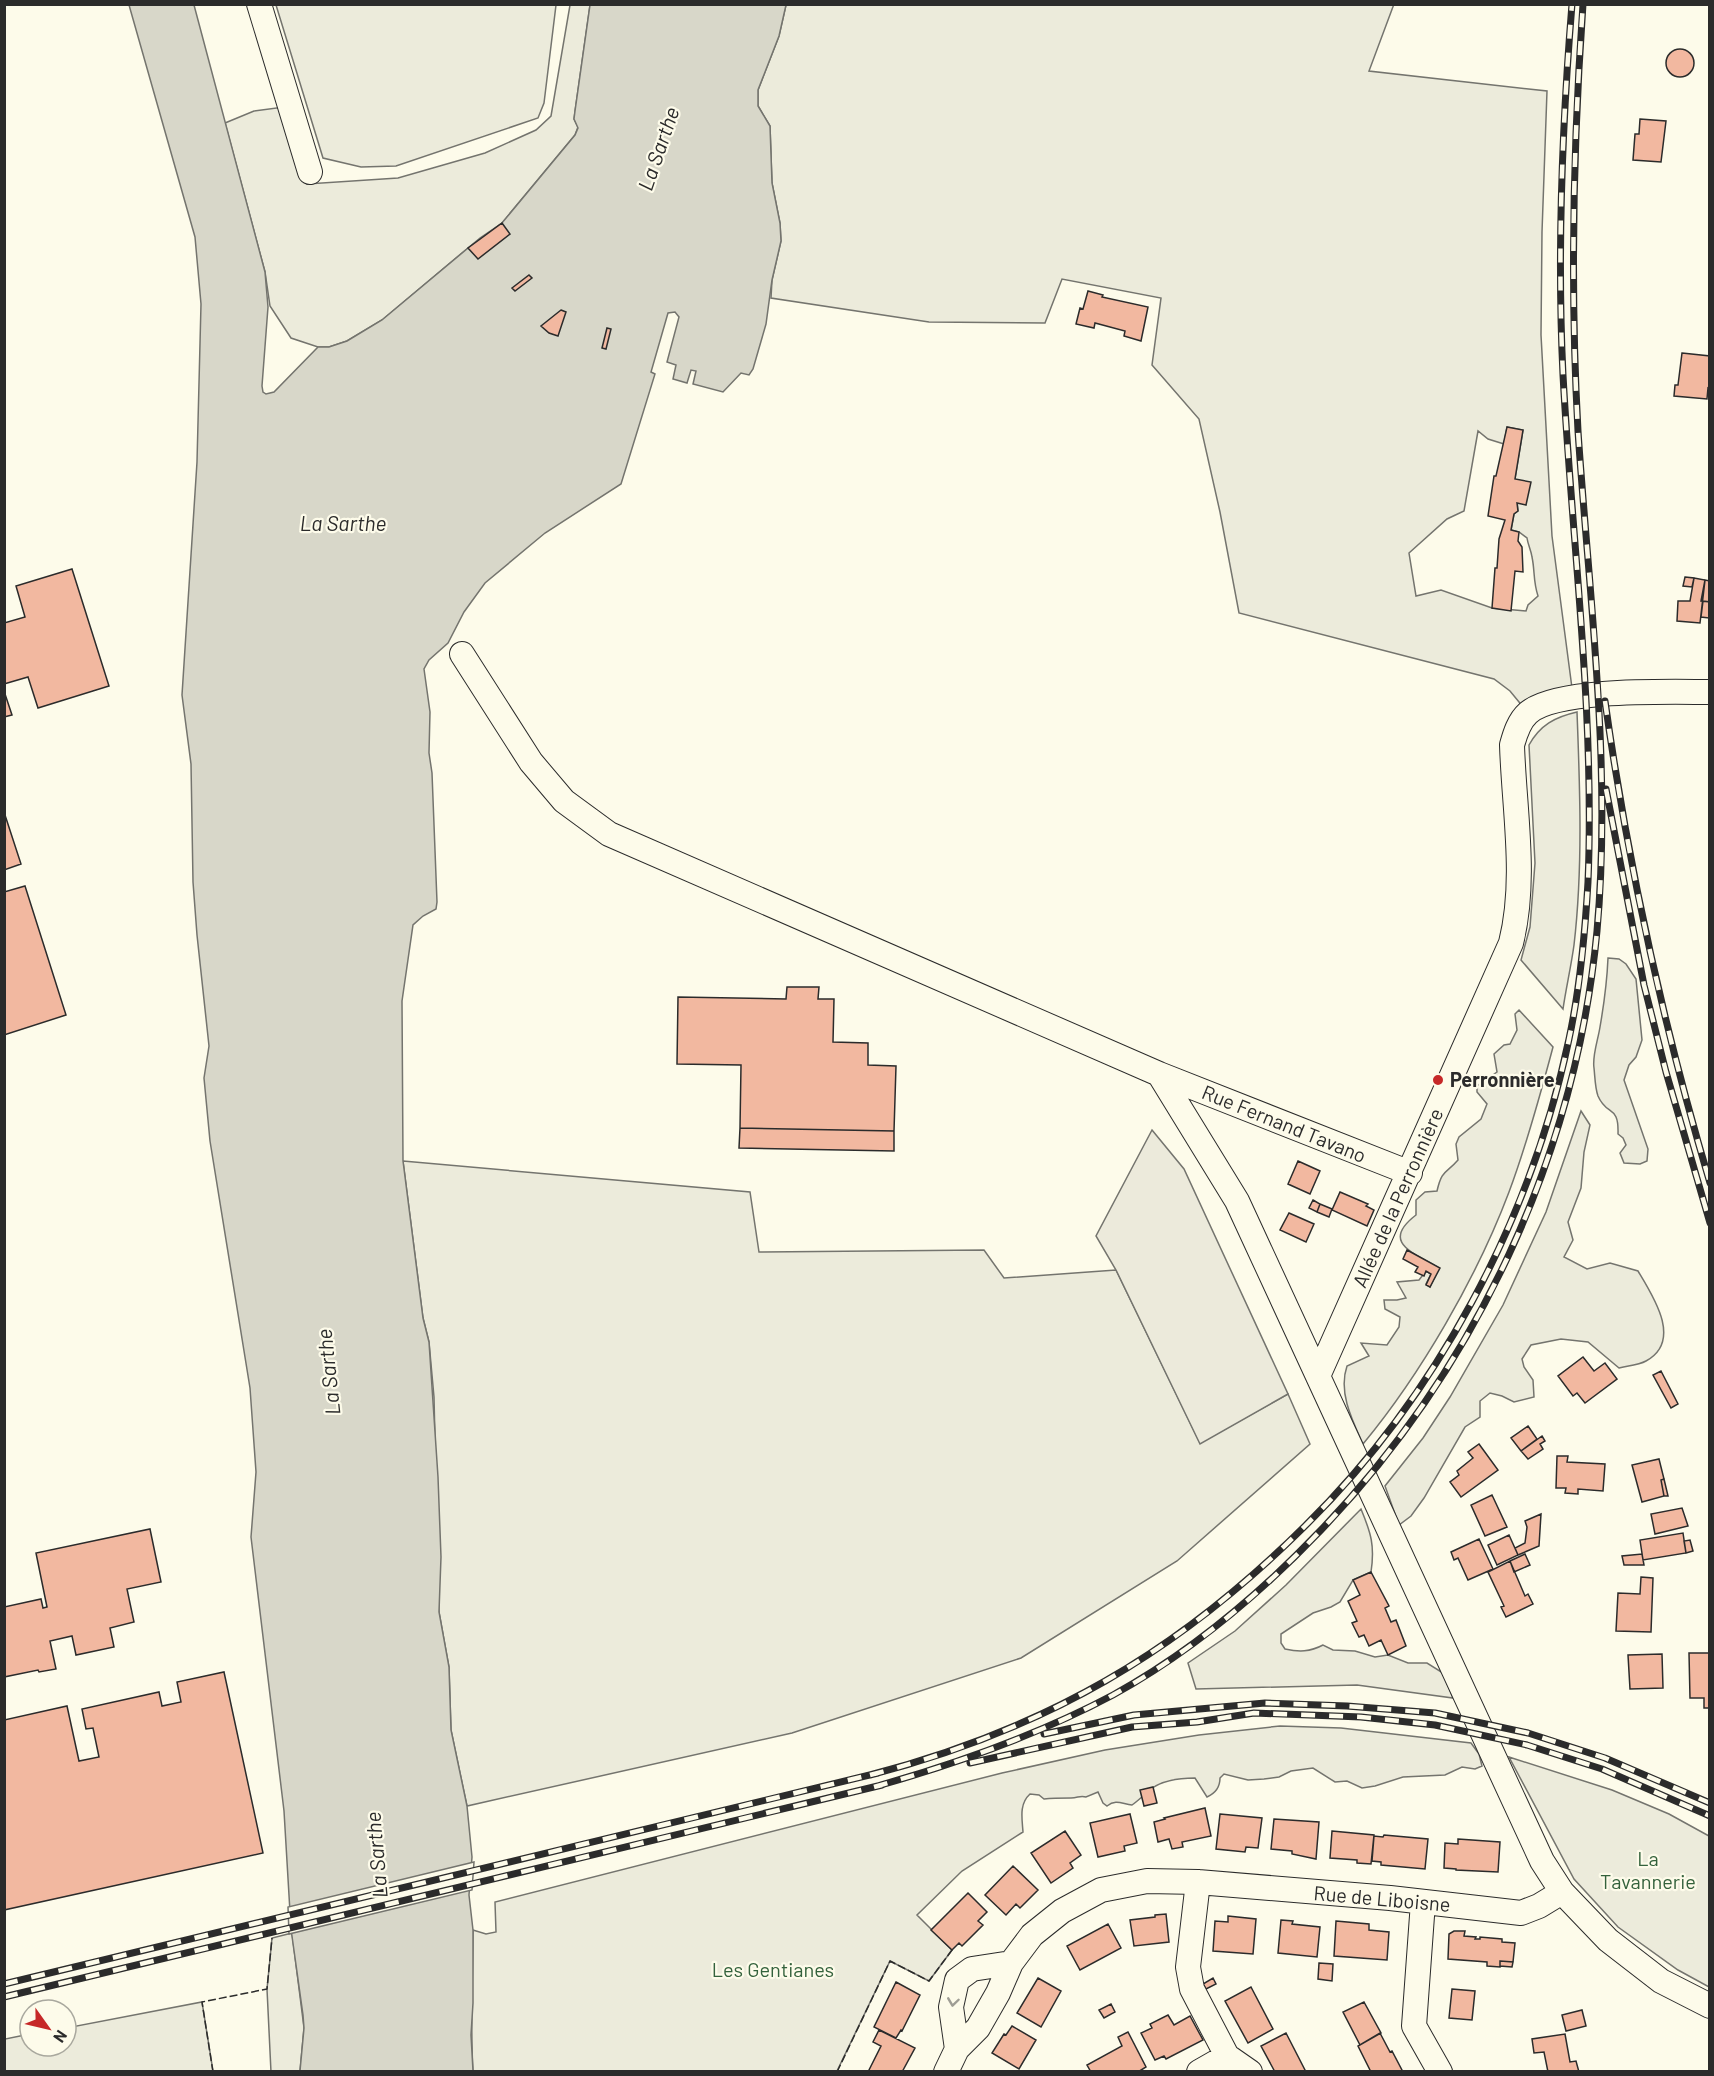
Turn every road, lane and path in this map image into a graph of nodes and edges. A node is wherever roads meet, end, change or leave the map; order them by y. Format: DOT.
graph roads {
  1 [pos="259,4"];
  2 [pos="310,172"];
  3 [pos="462,654"];
  4 [pos="1710,692"];
  5 [pos="1159,1074"];
  6 [pos="1410,1173"];
  7 [pos="1318,1376"];
  8 [pos="1198,1882"];
  9 [pos="1562,1892"];
  10 [pos="1423,1902"];
  11 [pos="1011,1963"];
  12 [pos="1710,2006"];
  13 [pos="957,2049"];
  14 [pos="1227,2056"];
  15 [pos="946,2072"];
  16 [pos="1199,2072"];
  17 [pos="1250,2072"];
  18 [pos="1440,2072"];
  1 -- 2 [label="street"];
  3 -- 5 [label="street, Rue Fernand Tavano"];
  4 -- 6 [label="street, Allée de la Perronnière"];
  5 -- 6 [label="street, Rue Fernand Tavano"];
  5 -- 7 [label="street"];
  6 -- 7 [label="street, Allée de la Perronnière"];
  7 -- 9 [label="street"];
  8 -- 10 [label="street, Rue de Liboisne"];
  8 -- 11 [label="street, Rue de Liboisne"];
  8 -- 14 [label="street"];
  9 -- 10 [label="street, Rue de Liboisne"];
  9 -- 12 [label="street"];
  10 -- 18 [label="street"];
  11 -- 13 [label="street, Rue de Liboisne"];
  11 -- 13 [label="street, one-way"];
  13 -- 15 [label="street, Rue de Liboisne"];
  14 -- 16 [label="street"];
  14 -- 17 [label="street"];
}
